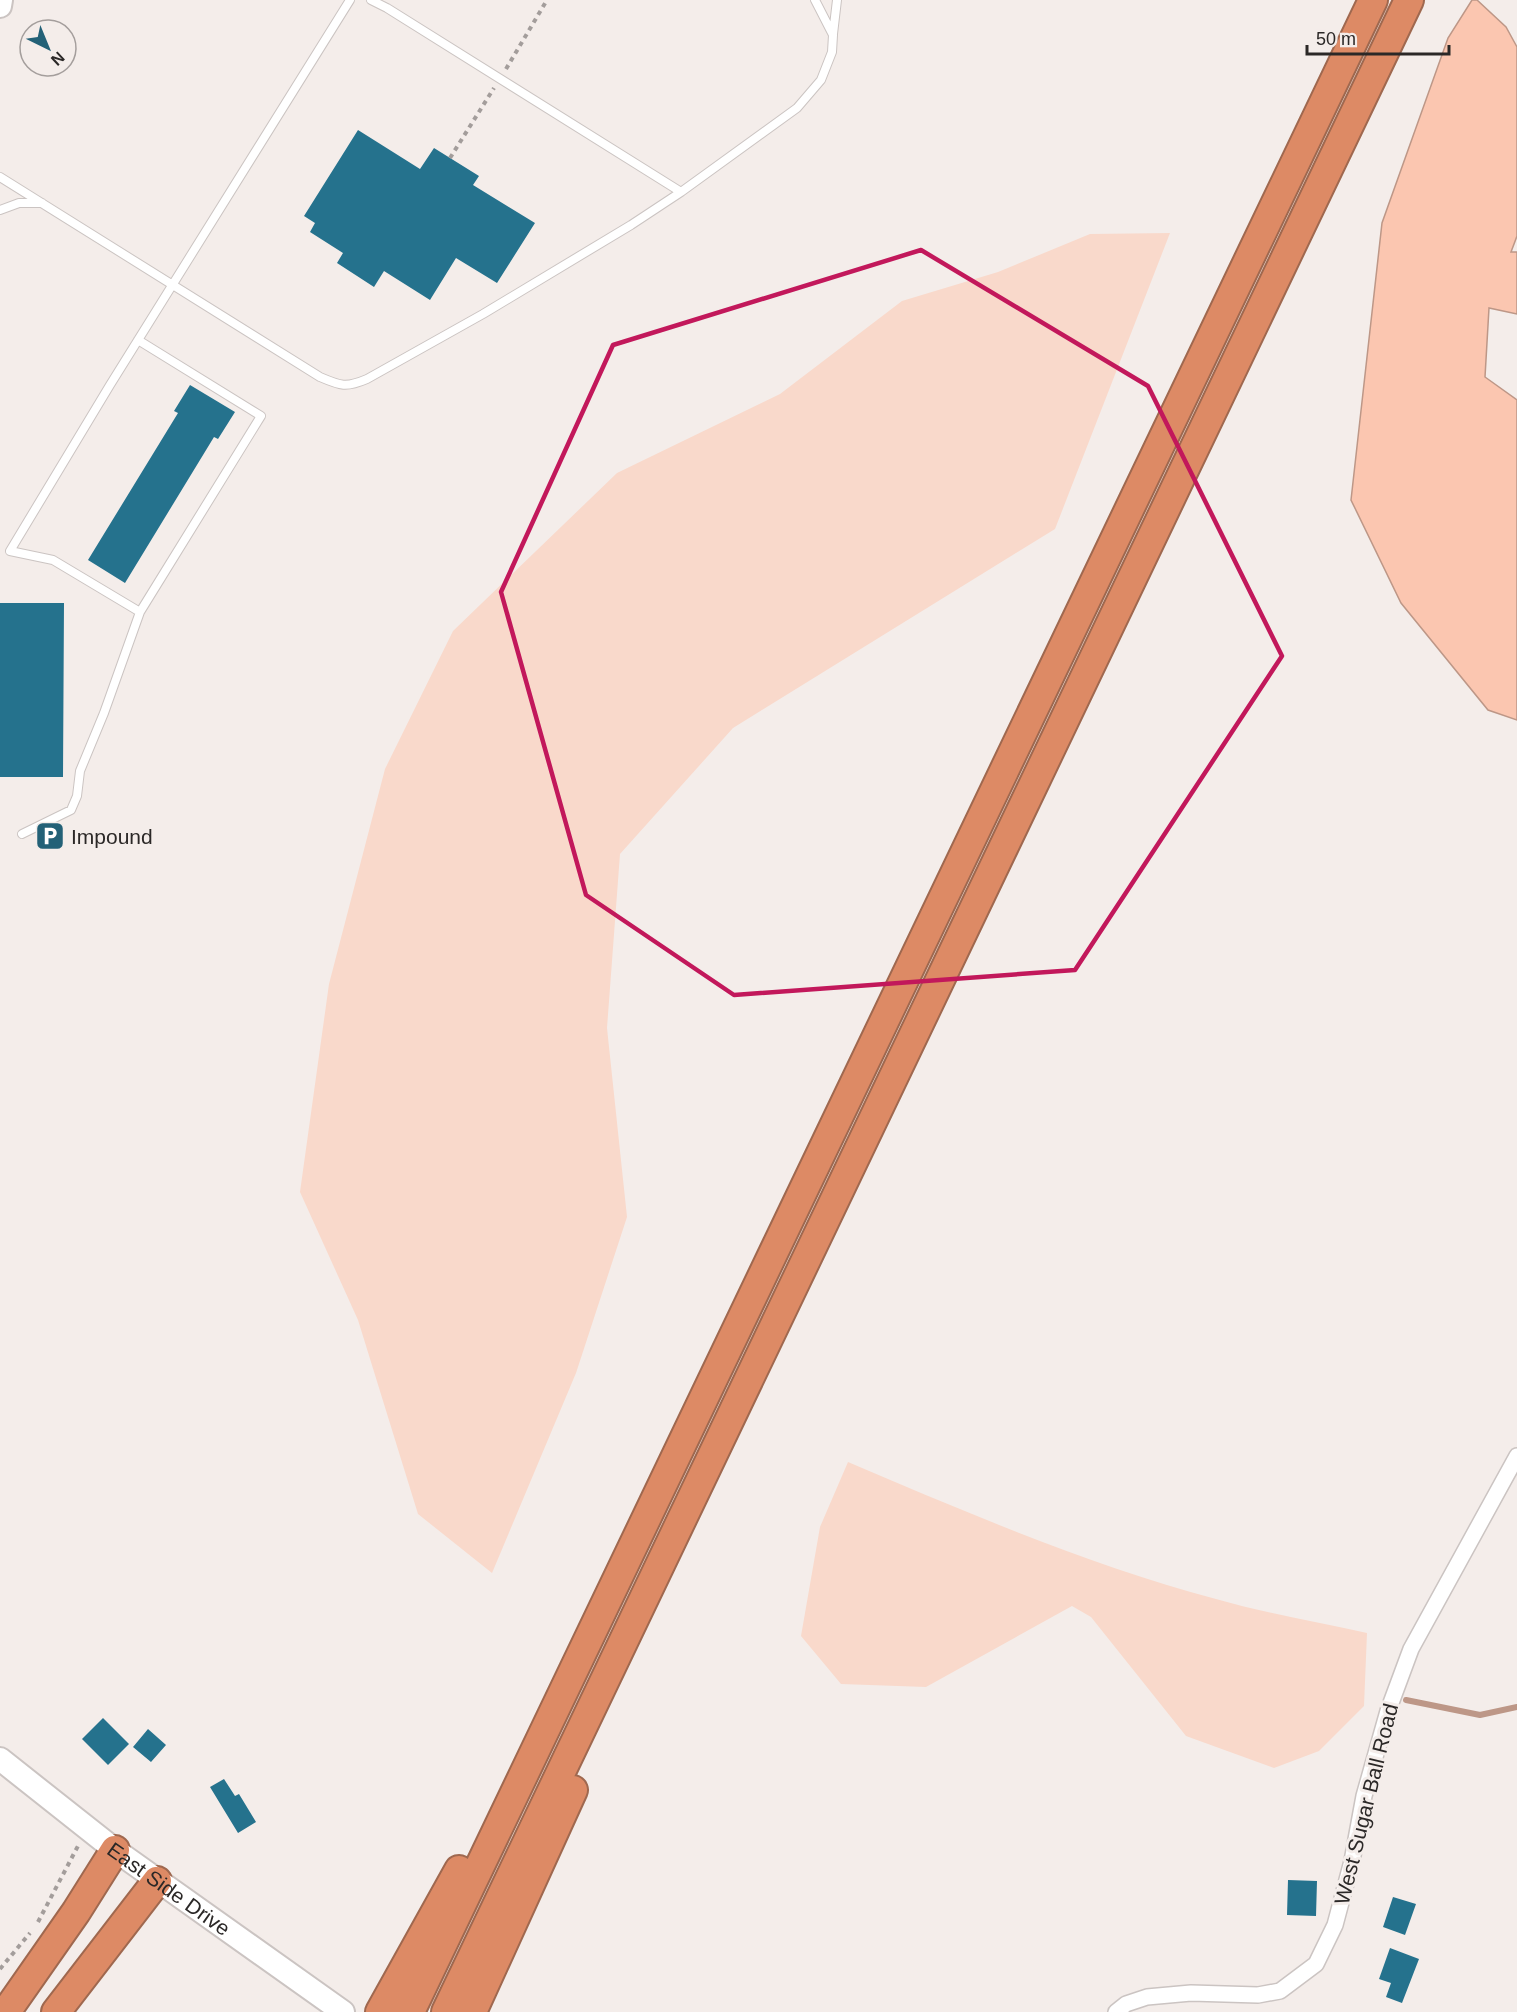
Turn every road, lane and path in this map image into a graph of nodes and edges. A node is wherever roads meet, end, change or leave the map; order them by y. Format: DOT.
graph roads {
  1 [pos="1,0"];
  2 [pos="350,0"];
  3 [pos="371,0"];
  4 [pos="547,0"];
  5 [pos="814,0"];
  6 [pos="837,0"];
  7 [pos="1372,0"];
  8 [pos="1410,0"];
  9 [pos="0,6"];
  10 [pos="833,35"];
  11 [pos="501,78"];
  12 [pos="450,158"];
  13 [pos="0,177"];
  14 [pos="681,192"];
  15 [pos="42,203"];
  16 [pos="0,210"];
  17 [pos="173,285"];
  18 [pos="138,340"];
  19 [pos="140,612"];
  20 [pos="22,834"];
  21 [pos="1517,1456"];
  22 [pos="696,1489"];
  23 [pos="590,1638"];
  24 [pos="0,1759"];
  25 [pos="87,1828"];
  26 [pos="115,1850"];
  27 [pos="157,1881"];
  28 [pos="0,1970"];
  29 [pos="6,2012"];
  30 [pos="56,2012"];
  31 [pos="343,2012"];
  32 [pos="380,2012"];
  33 [pos="410,2012"];
  34 [pos="446,2012"];
  35 [pos="472,2012"];
  36 [pos="1116,2012"];
  1 -- 9 [label="main road"];
  2 -- 17 [label="lane"];
  3 -- 11 [label="lane"];
  4 -- 11 [label="path"];
  5 -- 10 [label="lane"];
  6 -- 10 [label="lane"];
  7 -- 23 [label="highway"];
  8 -- 22 [label="highway"];
  10 -- 14 [label="lane"];
  11 -- 12 [label="path"];
  11 -- 14 [label="lane"];
  13 -- 15 [label="lane"];
  14 -- 17 [label="lane"];
  15 -- 16 [label="lane"];
  15 -- 17 [label="lane"];
  17 -- 18 [label="lane"];
  18 -- 19 [label="lane"];
  18 -- 19 [label="lane"];
  19 -- 20 [label="lane"];
  21 -- 36 [label="street, West Sugar Ball Road"];
  22 -- 34 [label="highway"];
  22 -- 35 [label="highway"];
  23 -- 32 [label="highway"];
  23 -- 33 [label="highway"];
  24 -- 25 [label="main road, East Side Drive"];
  25 -- 26 [label="main road, East Side Drive"];
  25 -- 28 [label="path"];
  26 -- 27 [label="main road, East Side Drive"];
  26 -- 29 [label="highway"];
  27 -- 30 [label="highway"];
  27 -- 31 [label="main road, East Side Drive"];
}
